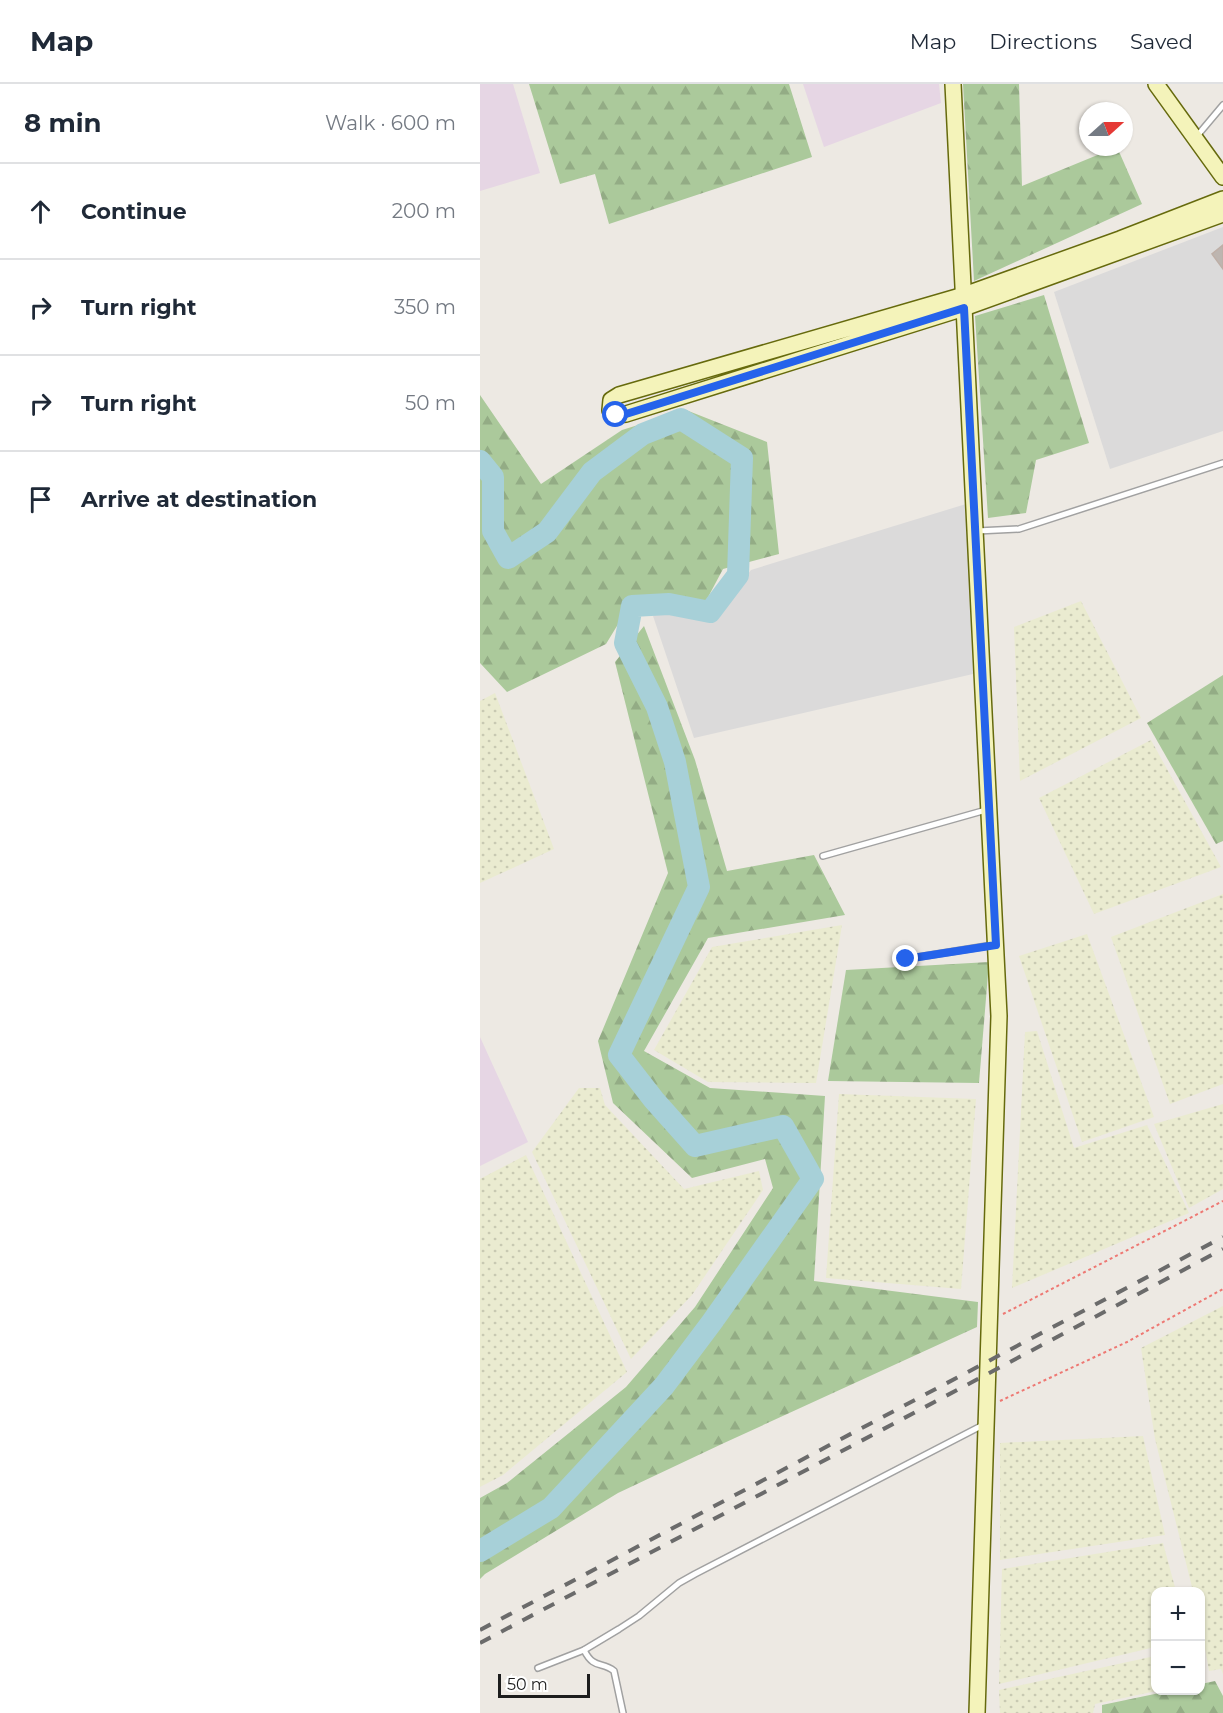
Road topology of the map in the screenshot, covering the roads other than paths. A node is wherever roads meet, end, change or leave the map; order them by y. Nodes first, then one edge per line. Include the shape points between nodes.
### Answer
1 (953, 84) edge
2 (1156, 84) edge
3 (1223, 105) edge
4 (1195, 138) junction
5 (1223, 177) edge
6 (1223, 199) edge
7 (1223, 214) edge
8 (964, 301) junction
9 (787, 346) junction
10 (792, 362) junction
11 (1223, 463) edge
12 (975, 531) junction
13 (989, 809) junction
14 (823, 856) dead end
15 (996, 945) junction
16 (906, 959) dead end
17 (986, 1416) junction
18 (584, 1650) junction
19 (538, 1668) dead end
20 (623, 1713) edge
21 (977, 1713) edge

1 - 8 street
2 - 4 street
3 - 4 lane
4 - 5 street
6 - 8 street
7 - 8 street
8 - 9 street
8 - 10 street
8 - 12 street
9 - 10 street
9 - 10 street via 619,395 611,400 610,410 616,415 626,414
11 - 12 lane via 1019,529
12 - 13 street
13 - 14 lane
13 - 15 street
15 - 16 lane
15 - 17 street via 999,1016
17 - 18 lane via 679,1583 629,1622
17 - 21 street
18 - 19 lane
18 - 20 lane via 592,1662 614,1671

